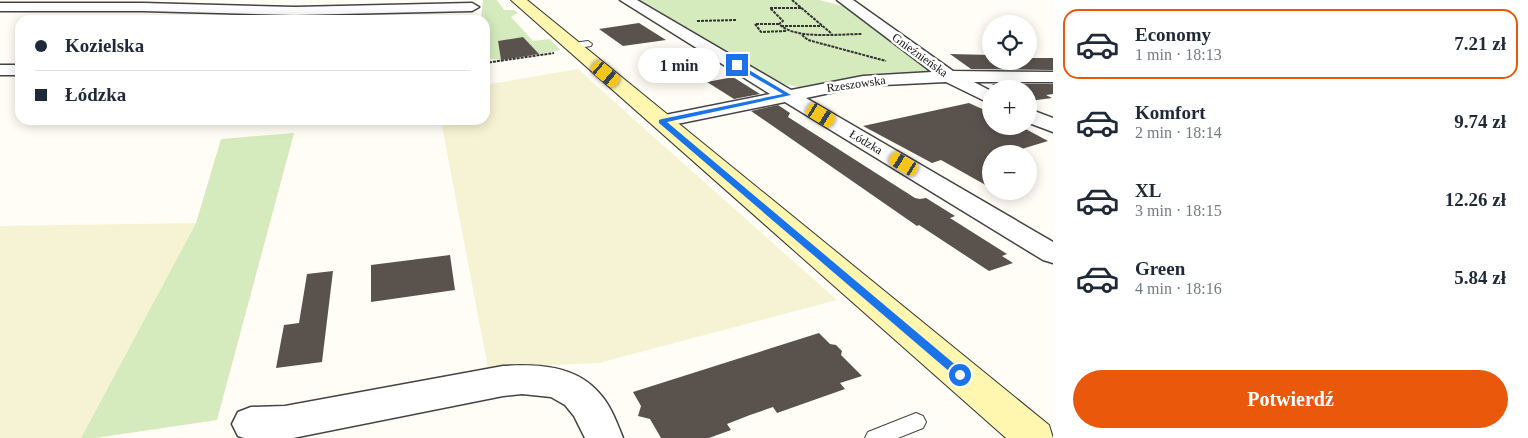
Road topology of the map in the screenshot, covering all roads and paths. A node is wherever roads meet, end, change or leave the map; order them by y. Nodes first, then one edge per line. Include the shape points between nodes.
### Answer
1 (518, 0) edge
2 (627, 0) edge
3 (792, 0) edge
4 (830, 0) edge
5 (148, 3) edge
6 (848, 3) edge
7 (0, 7) edge
8 (801, 8) junction
9 (472, 9) edge
10 (131, 15) edge
11 (702, 20) dead end
12 (736, 20) dead end
13 (780, 25) junction
14 (823, 26) junction
15 (786, 31) junction
16 (801, 34) junction
17 (833, 34) junction
18 (890, 34) junction
19 (580, 47) junction
20 (490, 62) edge
21 (931, 64) junction
22 (0, 70) edge
23 (15, 70) edge
24 (948, 76) junction
25 (1053, 77) edge
26 (982, 93) edge
27 (788, 95) junction
28 (1037, 119) edge
29 (662, 121) junction
30 (1053, 126) edge
31 (1053, 254) edge
32 (916, 422) dead end
33 (251, 424) dead end
34 (604, 438) edge
35 (875, 438) edge
36 (1035, 438) edge

1 - 19 street
2 - 27 street, Łódzka
3 - 8 path
4 - 6 street, Gnieźnieńska
5 - 7 street
5 - 9 street via 295,11
5 - 10 street
6 - 18 street, Gnieźnieńska
8 - 13 path via 770,8 783,21
8 - 14 path
11 - 12 path
13 - 14 path
13 - 15 path
13 - 15 path via 755,24 761,32
14 - 17 path
15 - 16 path
16 - 17 path
16 - 21 path via 808,40 902,65
17 - 18 path
18 - 21 street, Gnieźnieńska
19 - 20 path
19 - 29 street
21 - 24 street, Gnieźnieńska
22 - 23 street
24 - 25 street, Rzeszowska
24 - 26 street, Gnieźnieńska
24 - 27 street, Rzeszowska via 863,81
27 - 29 street, Rzeszowska
27 - 31 street, Łódzka
28 - 30 street
29 - 36 street
32 - 35 lane
33 - 34 street via 285,423 528,379 553,381 580,397 591,409

